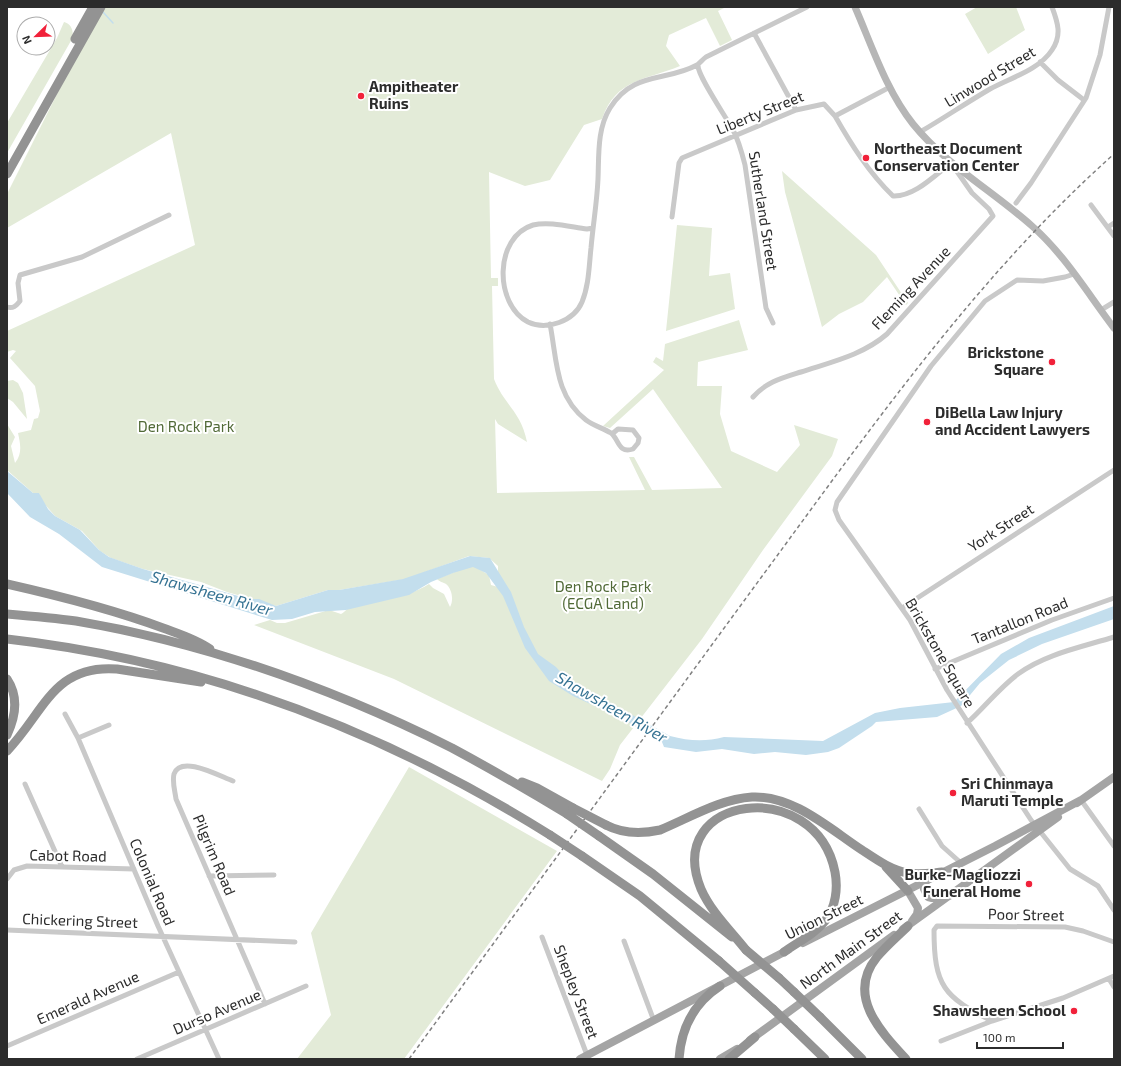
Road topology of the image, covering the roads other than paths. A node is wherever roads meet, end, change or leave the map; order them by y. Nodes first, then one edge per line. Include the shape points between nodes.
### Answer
1 (93, 7) edge
2 (101, 7) edge
3 (807, 7) edge
4 (855, 7) edge
5 (1052, 7) edge
6 (1109, 7) edge
7 (754, 33) junction
8 (1040, 62) junction
9 (698, 65) junction
10 (890, 87) junction
11 (1084, 100) junction
12 (796, 110) junction
13 (835, 116) junction
14 (920, 132) junction
15 (736, 135) junction
16 (7, 163) edge
17 (951, 163) junction
18 (7, 174) edge
19 (1016, 203) dead end
20 (1091, 206) dead end
21 (169, 215) dead end
22 (672, 217) dead end
23 (1114, 223) edge
24 (593, 228) junction
25 (1108, 228) junction
26 (1114, 236) edge
27 (1074, 274) junction
28 (1114, 302) edge
29 (7, 306) edge
30 (1100, 310) junction
31 (773, 323) dead end
32 (550, 324) junction
33 (1114, 328) edge
34 (753, 397) dead end
35 (612, 434) junction
36 (1114, 470) edge
37 (7, 584) edge
38 (1114, 598) edge
39 (902, 608) junction
40 (7, 614) edge
41 (1114, 637) edge
42 (7, 639) edge
43 (219, 655) junction
44 (935, 669) junction
45 (7, 679) edge
46 (220, 683) junction
47 (65, 714) dead end
48 (967, 724) junction
49 (109, 725) dead end
50 (7, 735) edge
51 (78, 738) junction
52 (7, 751) edge
53 (1114, 777) edge
54 (233, 782) dead end
55 (25, 784) dead end
56 (1081, 800) junction
57 (919, 809) dead end
58 (570, 811) junction
59 (1037, 828) junction
60 (1114, 846) edge
61 (960, 863) junction
62 (884, 865) junction
63 (62, 867) junction
64 (134, 869) junction
65 (942, 872) junction
66 (274, 875) dead end
67 (209, 876) junction
68 (7, 879) edge
69 (926, 881) junction
70 (908, 891) junction
71 (951, 896) junction
72 (1114, 910) edge
73 (908, 926) junction
74 (7, 930) edge
75 (162, 936) junction
76 (542, 938) dead end
77 (237, 940) junction
78 (624, 941) dead end
79 (295, 942) dead end
80 (1114, 942) edge
81 (746, 950) junction
82 (784, 952) junction
83 (179, 972) junction
84 (1112, 981) edge
85 (306, 986) dead end
86 (720, 986) junction
87 (265, 1004) junction
88 (654, 1021) junction
89 (992, 1021) junction
90 (205, 1030) junction
91 (755, 1037) junction
92 (941, 1041) dead end
93 (7, 1046) edge
94 (813, 1047) junction
95 (584, 1057) edge
96 (137, 1059) edge
97 (219, 1059) edge
98 (679, 1059) edge
99 (720, 1059) edge
100 (729, 1059) edge
101 (821, 1059) edge
102 (825, 1059) edge
103 (862, 1059) edge
104 (906, 1059) edge

1 - 16 highway
2 - 18 highway
3 - 7 street
4 - 10 main road
5 - 8 street, Linwood Street via 1059,33 1052,50
6 - 11 street via 1100,55
7 - 9 street via 706,57
7 - 12 street
8 - 11 street
8 - 14 street, Linwood Street
9 - 15 street, Sutherland Street via 699,74
9 - 24 street via 641,82 624,93 611,107 601,131
10 - 13 street
10 - 14 main road via 899,105
11 - 19 street
12 - 13 street, Liberty Street via 820,103
12 - 15 street, Liberty Street
13 - 17 street via 852,146 893,196 901,196 917,188
14 - 17 main road
15 - 22 street, Liberty Street via 682,158 679,163
15 - 31 street, Sutherland Street via 745,165 766,308
17 - 27 main road via 1029,223
17 - 34 street, Fleming Avenue via 972,193 993,216 878,342 842,359 770,383
20 - 25 street
21 - 29 street via 82,257 20,275 20,301 12,308
23 - 25 street
24 - 32 street via 587,285 582,303 566,320
24 - 32 street via 534,225 522,230 508,247 504,264 505,287 510,304 529,322
25 - 26 street
27 - 30 main road
27 - 39 street, Brickstone Square via 1043,281 1017,280 985,301 931,366 837,502 837,517
28 - 30 street
30 - 33 main road
32 - 35 street via 558,378 565,395 576,412 597,428
35 - 35 street via 618,429 634,430 639,438 638,443 633,449 625,450
36 - 39 street, York Street
37 - 43 highway via 62,596 133,617 194,640
38 - 44 street, Tantallon Road via 1052,620
39 - 44 street, Brickstone Square
40 - 43 highway via 74,621 169,641
41 - 48 street via 1029,667 1012,679
42 - 46 highway via 79,648
43 - 58 highway via 308,685 420,733 506,778 537,788
44 - 48 street, Brickstone Square
45 - 50 highway via 15,700 14,716
46 - 52 highway via 106,668 87,671 69,678 56,689
46 - 94 highway, bridge via 358,733 408,756 504,807 640,896 755,992
47 - 51 street, Colonial Road
48 - 59 street, Brickstone Square
49 - 51 street
51 - 64 street, Colonial Road
53 - 56 main road
54 - 67 street, Pilgrim Road via 190,765 180,768 174,776 176,799
55 - 63 street
56 - 59 main road, Union Street
56 - 60 street
57 - 61 street via 942,846
58 - 62 highway, bridge via 627,832 649,832 660,830 730,801 752,797 767,798 801,810
58 - 81 highway, bridge via 599,836 675,891
59 - 61 main road, Union Street
59 - 71 main road, North Main Street
59 - 72 street, Brickstone Square via 1070,869 1098,886
61 - 65 main road, Union Street
62 - 65 highway via 912,874
62 - 70 highway
63 - 64 street, Cabot Road
63 - 68 street, Cabot Road via 20,867
64 - 75 street, Colonial Road
65 - 69 main road, Union Street
66 - 67 street
67 - 77 street, Pilgrim Road
69 - 70 main road, Union Street
69 - 71 main road via 924,889 928,897
70 - 73 main road via 918,910 916,917
70 - 82 main road, Union Street
71 - 73 main road, North Main Street
73 - 91 main road, North Main Street
73 - 104 highway via 876,960 868,976 866,991 872,1018
74 - 75 street, Chickering Street
75 - 77 street, Chickering Street
75 - 83 street, Colonial Road
76 - 95 street, Shepley Street
77 - 79 street, Chickering Street
77 - 87 street, Pilgrim Road
78 - 88 street
80 - 89 street, Poor Street via 1065,927 997,928 940,924 936,927 934,948 936,967 943,987 958,1002
81 - 82 highway via 703,893 698,877 696,855 703,833 716,819 733,810 760,807 787,813 811,828 827,848 835,873 835,902 828,916 815,930
81 - 103 highway, bridge via 794,992
82 - 86 main road, Union Street
83 - 90 street, Colonial Road
83 - 93 street, Emerald Avenue
84 - 89 street
85 - 87 street, Durso Avenue
86 - 88 main road, Union Street
86 - 98 highway via 705,998 693,1013 683,1035
87 - 90 street, Durso Avenue
88 - 95 main road, Union Street
89 - 92 street
90 - 96 street, Durso Avenue
90 - 97 street, Colonial Road
91 - 99 main road, North Main Street
91 - 100 highway
94 - 101 highway
94 - 102 highway

